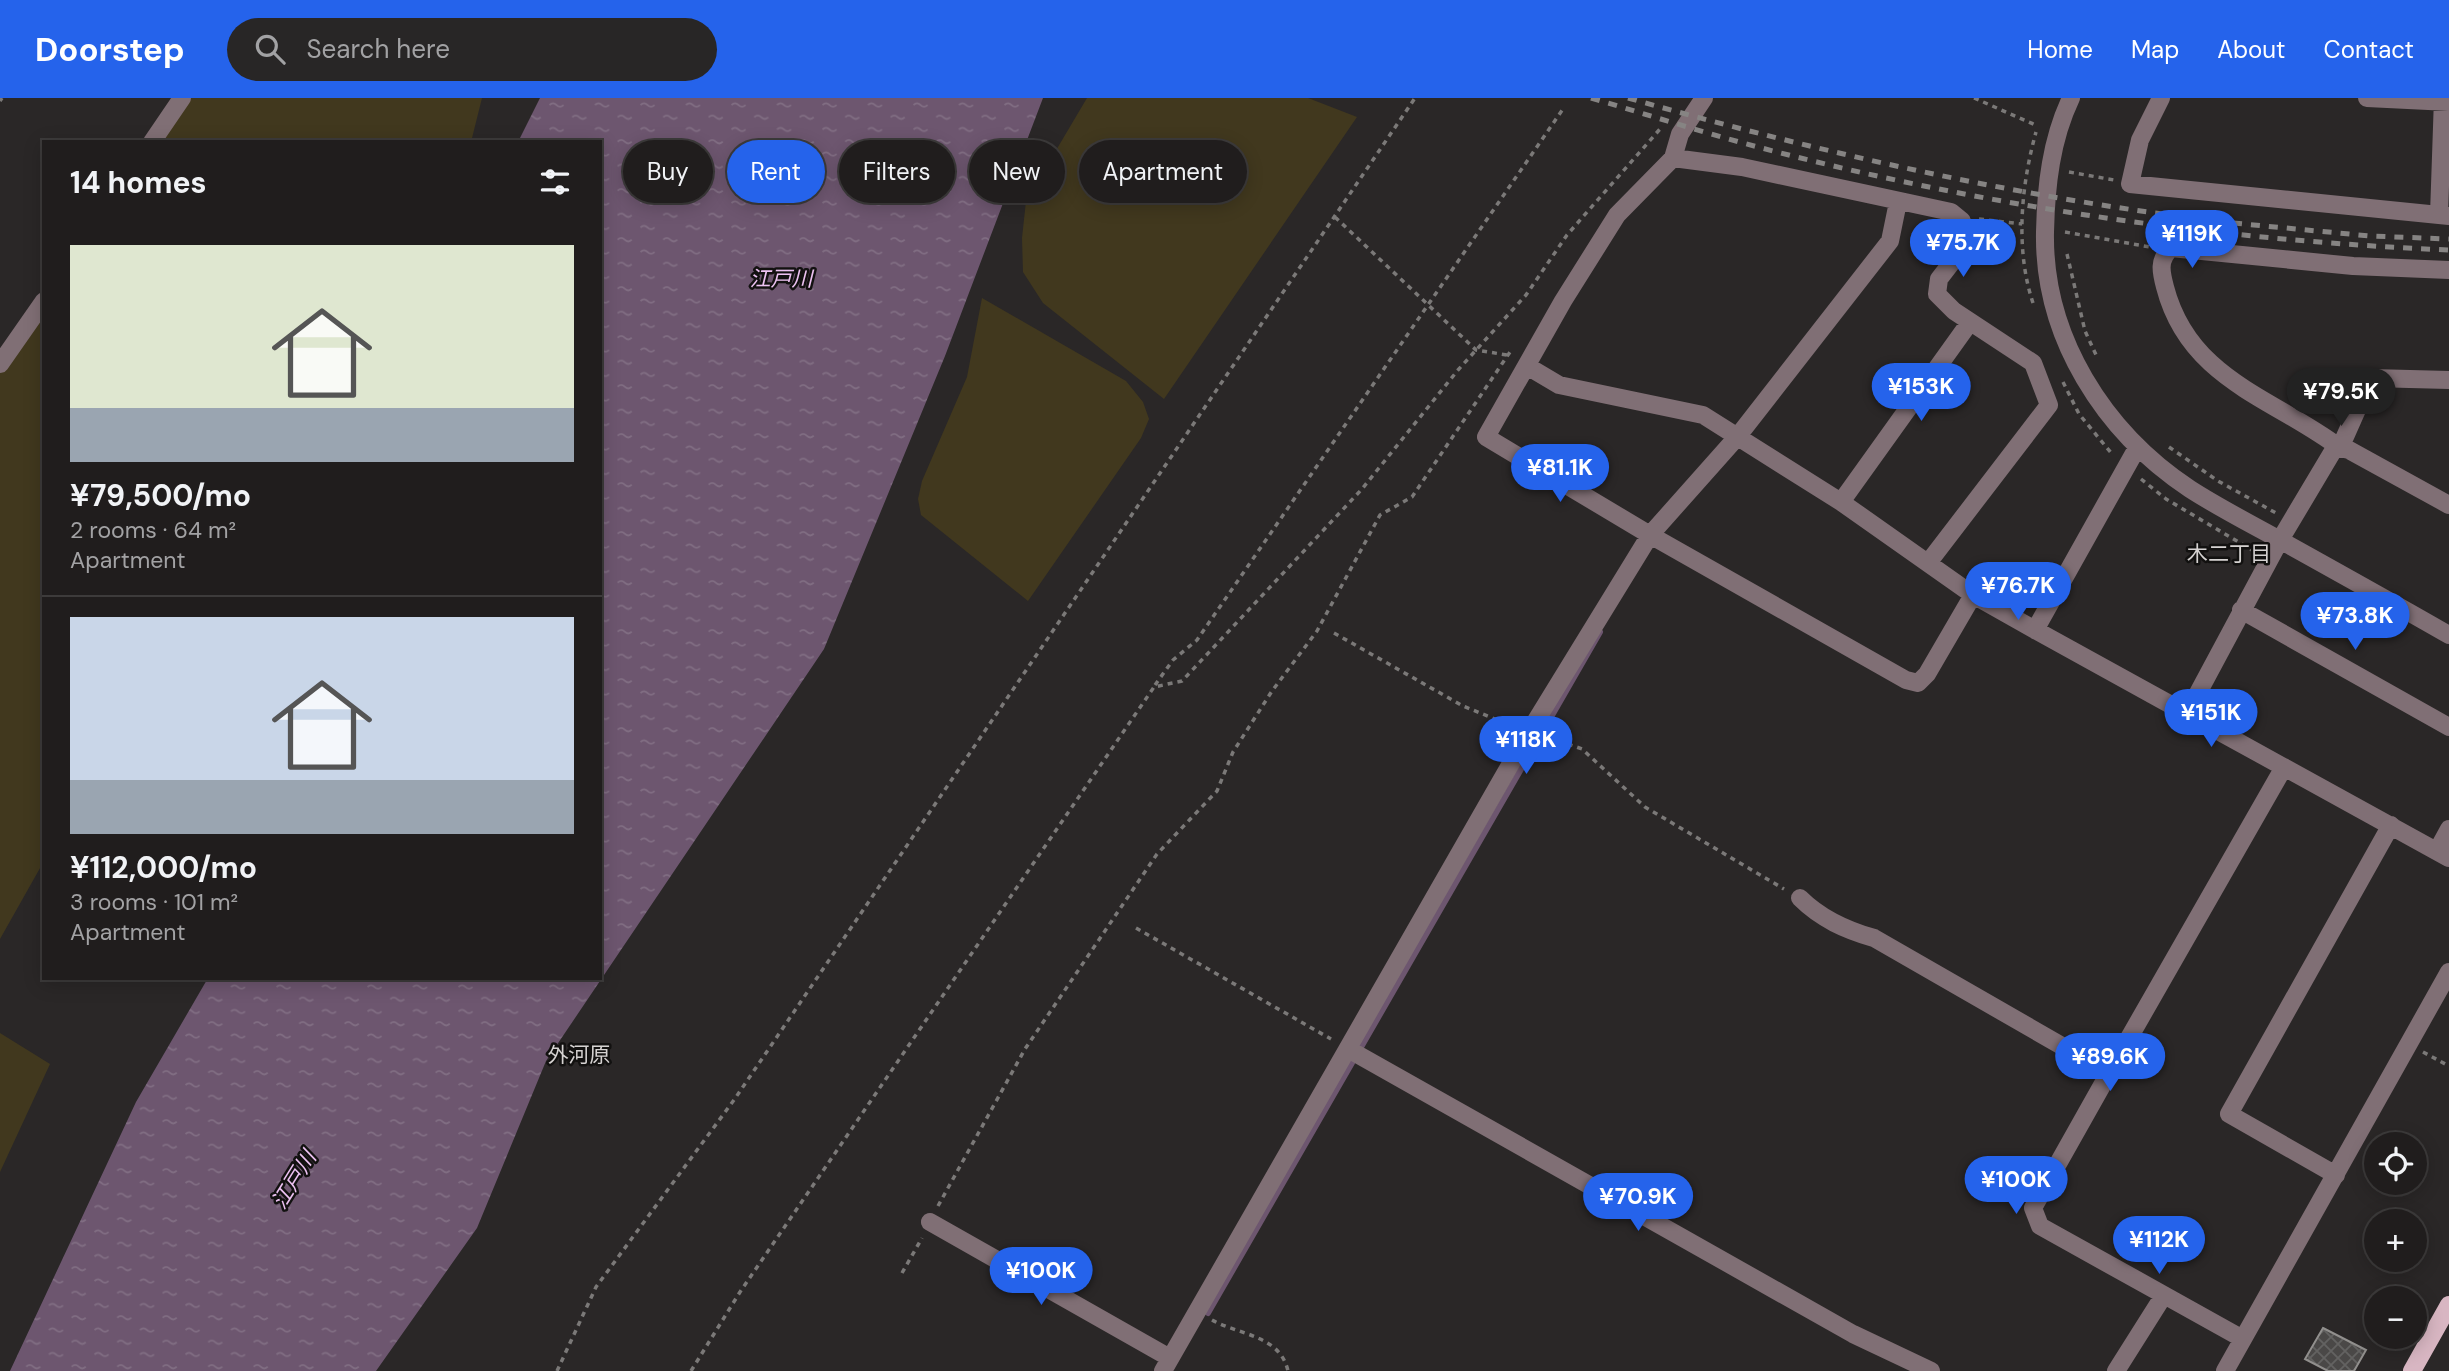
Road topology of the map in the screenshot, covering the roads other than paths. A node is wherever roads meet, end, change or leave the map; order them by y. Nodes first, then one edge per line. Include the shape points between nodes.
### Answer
1 (182, 98) edge
2 (1704, 98) edge
3 (2071, 98) edge
4 (2161, 98) edge
5 (2367, 98) edge
6 (2445, 100) edge
7 (153, 140) edge
8 (1673, 158) junction
9 (1898, 202) junction
10 (2444, 216) edge
11 (2449, 270) edge
12 (42, 304) edge
13 (1970, 322) junction
14 (0, 364) edge
15 (1527, 366) junction
16 (2449, 380) edge
17 (1738, 436) junction
18 (2340, 447) junction
19 (2137, 448) junction
20 (1841, 502) junction
21 (2449, 505) edge
22 (1650, 535) junction
23 (2280, 540) junction
24 (1928, 563) junction
25 (1973, 595) junction
26 (2241, 610) junction
27 (2035, 630) junction
28 (2449, 635) edge
29 (2190, 708) junction
30 (2449, 727) edge
31 (2284, 767) junction
32 (2390, 825) junction
33 (2449, 829) edge
34 (2443, 855) edge
35 (1800, 898) road end
36 (2449, 972) edge
37 (1348, 1049) junction
38 (2109, 1073) junction
39 (2336, 1175) junction
40 (930, 1223) road end
41 (2164, 1295) junction
42 (2449, 1305) edge
43 (2243, 1339) junction
44 (1167, 1364) edge
45 (1931, 1371) edge
46 (2116, 1371) edge
47 (2225, 1371) edge
48 (2412, 1371) edge

1 - 7 street
2 - 8 street via 1680,134
3 - 19 street via 2051,156 2046,190 2045,248 2051,294 2066,345 2082,374 2110,418
4 - 10 street via 2140,140 2130,184
5 - 6 street
6 - 10 street
8 - 9 street via 1742,167
8 - 15 street via 1617,215
9 - 13 street via 1951,212 1962,221 1966,244 1940,279 1937,294
9 - 17 street via 1890,241
11 - 18 street via 2339,265 2171,248 2164,254 2160,268 2166,292 2193,343 2212,365 2260,401
12 - 14 street
13 - 20 street
13 - 24 street via 2033,363 2049,405
15 - 17 street via 1559,385 1703,415
15 - 22 street via 1486,437
16 - 18 street via 2371,378
17 - 20 street
17 - 22 street
18 - 21 street
18 - 23 street via 2327,460
19 - 23 street via 2191,489
19 - 27 street
20 - 24 street
22 - 25 street via 1918,683
22 - 37 street via 1528,732
23 - 26 street
23 - 28 street
24 - 25 street
25 - 27 street
26 - 29 street
26 - 30 street
27 - 29 street via 2173,706
29 - 31 street via 2200,721
31 - 32 street
31 - 38 street
32 - 34 street
32 - 39 street via 2229,1114
33 - 34 street
35 - 38 street via 1812,911 1874,938
36 - 39 street
37 - 44 street
37 - 45 street via 1853,1334
38 - 41 street via 2033,1208 2040,1226
39 - 43 street
40 - 44 street
41 - 43 street
41 - 46 street
42 - 48 main road
43 - 47 street

